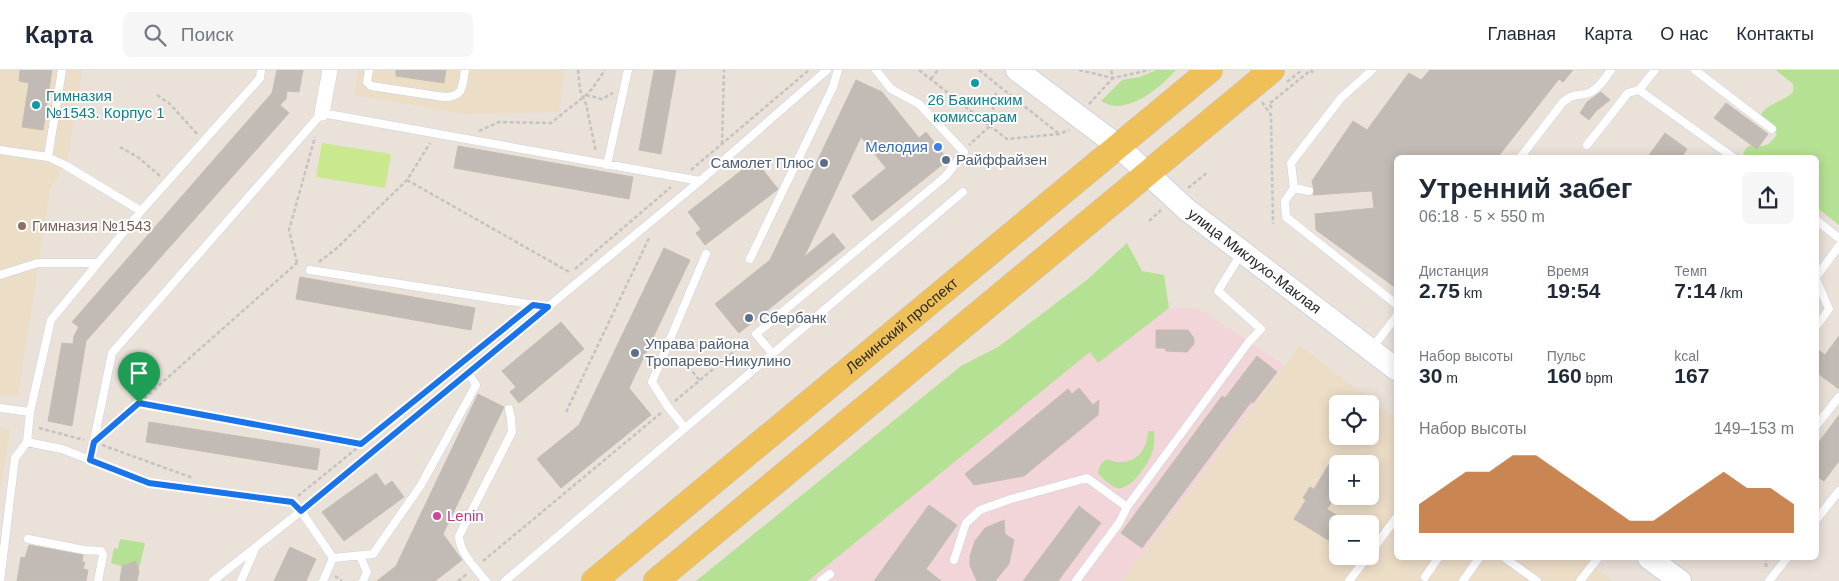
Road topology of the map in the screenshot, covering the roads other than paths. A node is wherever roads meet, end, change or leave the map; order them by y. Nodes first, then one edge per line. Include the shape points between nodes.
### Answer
1 (62, 70) edge
2 (261, 70) edge
3 (330, 70) edge
4 (369, 70) edge
5 (465, 70) edge
6 (628, 70) edge
7 (827, 70) edge
8 (838, 70) edge
9 (876, 70) edge
10 (1017, 70) edge
11 (1210, 70) edge
12 (1372, 70) edge
13 (1611, 70) edge
14 (1655, 70) edge
15 (1694, 70) edge
16 (1277, 78) edge
17 (1639, 90) junction
18 (322, 113) junction
19 (1772, 129) dead end
20 (1587, 145) dead end
21 (1118, 146) junction
22 (0, 150) edge
23 (1522, 155) edge
24 (1730, 155) edge
25 (48, 157) junction
26 (607, 165) junction
27 (1148, 174) junction
28 (700, 181) junction
29 (1294, 188) junction
30 (963, 192) dead end
31 (1309, 192) dead end
32 (141, 211) junction
33 (1819, 222) edge
34 (1839, 238) edge
35 (1839, 246) edge
36 (1242, 252) junction
37 (706, 254) dead end
38 (750, 259) dead end
39 (98, 263) junction
40 (312, 268) road end
41 (1819, 274) edge
42 (0, 275) edge
43 (1819, 285) edge
44 (1394, 302) edge
45 (548, 307) junction
46 (1394, 320) edge
47 (1819, 323) edge
48 (1371, 350) junction
49 (772, 353) junction
50 (1394, 367) edge
51 (468, 373) junction
52 (1839, 397) edge
53 (0, 408) edge
54 (509, 409) dead end
55 (30, 412) junction
56 (1819, 422) edge
57 (685, 428) junction
58 (27, 442) junction
59 (90, 460) junction
60 (1839, 491) edge
61 (1127, 506) junction
62 (1820, 509) edge
63 (301, 511) junction
64 (1394, 521) edge
65 (28, 539) dead end
66 (1379, 541) edge
67 (256, 547) junction
68 (360, 556) junction
69 (334, 558) junction
70 (954, 560) dead end
71 (1437, 560) edge
72 (1478, 560) edge
73 (1508, 560) edge
74 (1596, 560) edge
75 (1652, 560) edge
76 (1785, 560) edge
77 (1361, 565) edge
78 (830, 574) dead end
79 (1425, 577) dead end
80 (0, 581) edge
81 (98, 581) edge
82 (213, 581) edge
83 (241, 581) edge
84 (324, 581) edge
85 (363, 581) edge
86 (486, 581) edge
87 (505, 581) edge
88 (594, 581) edge
89 (656, 581) edge
90 (821, 581) edge
91 (1076, 581) edge
92 (1349, 581) edge
93 (1463, 581) edge
94 (1537, 581) edge
95 (1580, 581) edge
96 (1680, 581) edge
97 (1769, 581) edge

1 - 25 lane
2 - 32 lane via 260,78
3 - 18 street
4 - 5 lane via 367,82 372,86 455,97 460,93
6 - 26 lane
7 - 28 lane
8 - 38 lane via 833,87
9 - 49 lane via 891,89 919,104 964,152 946,176 756,334
10 - 21 main road, улица Миклухо-Маклая
11 - 21 main road, Ленинский проспект
12 - 29 lane via 1341,98 1291,163
13 - 23 lane via 1597,88 1572,95 1563,102
14 - 17 lane
15 - 19 lane
16 - 27 main road
17 - 20 lane via 1628,93
17 - 24 lane
18 - 26 lane
18 - 59 lane via 112,353
21 - 27 main road, улица Миклухо-Маклая
21 - 88 main road, Ленинский проспект
22 - 25 lane
25 - 32 lane
26 - 28 lane
27 - 36 main road, улица Миклухо-Маклая via 1186,209
27 - 89 main road
28 - 45 lane
29 - 31 lane
29 - 44 lane via 1285,201 1286,217
30 - 49 lane
32 - 39 lane
33 - 34 lane
35 - 41 lane
36 - 48 main road, улица Миклухо-Маклая
36 - 61 lane via 1218,291 1260,329
37 - 57 lane via 652,382
39 - 42 lane via 38,264
39 - 55 lane via 51,320
40 - 45 lane
43 - 47 lane via 1829,309
45 - 51 lane
46 - 48 lane
48 - 50 main road, улица Миклухо-Маклая
49 - 57 lane
51 - 63 lane
51 - 68 lane via 476,385 421,485 373,554
52 - 56 lane
53 - 55 lane
54 - 86 lane via 512,432 459,536 459,542
55 - 58 lane
57 - 87 lane
58 - 59 lane via 62,449
58 - 80 lane via 15,458
59 - 63 lane via 149,483 291,498
60 - 62 lane
61 - 70 lane via 1087,478 1011,499 980,510 966,523
61 - 91 lane via 1119,523
63 - 67 lane
63 - 69 lane
64 - 66 lane
65 - 81 lane via 101,551
67 - 82 lane
67 - 83 lane
68 - 69 lane
68 - 85 lane via 367,572
69 - 84 lane
71 - 79 lane
72 - 93 lane
73 - 94 lane
74 - 95 lane
75 - 96 main road
76 - 97 lane
77 - 92 lane
78 - 90 lane

